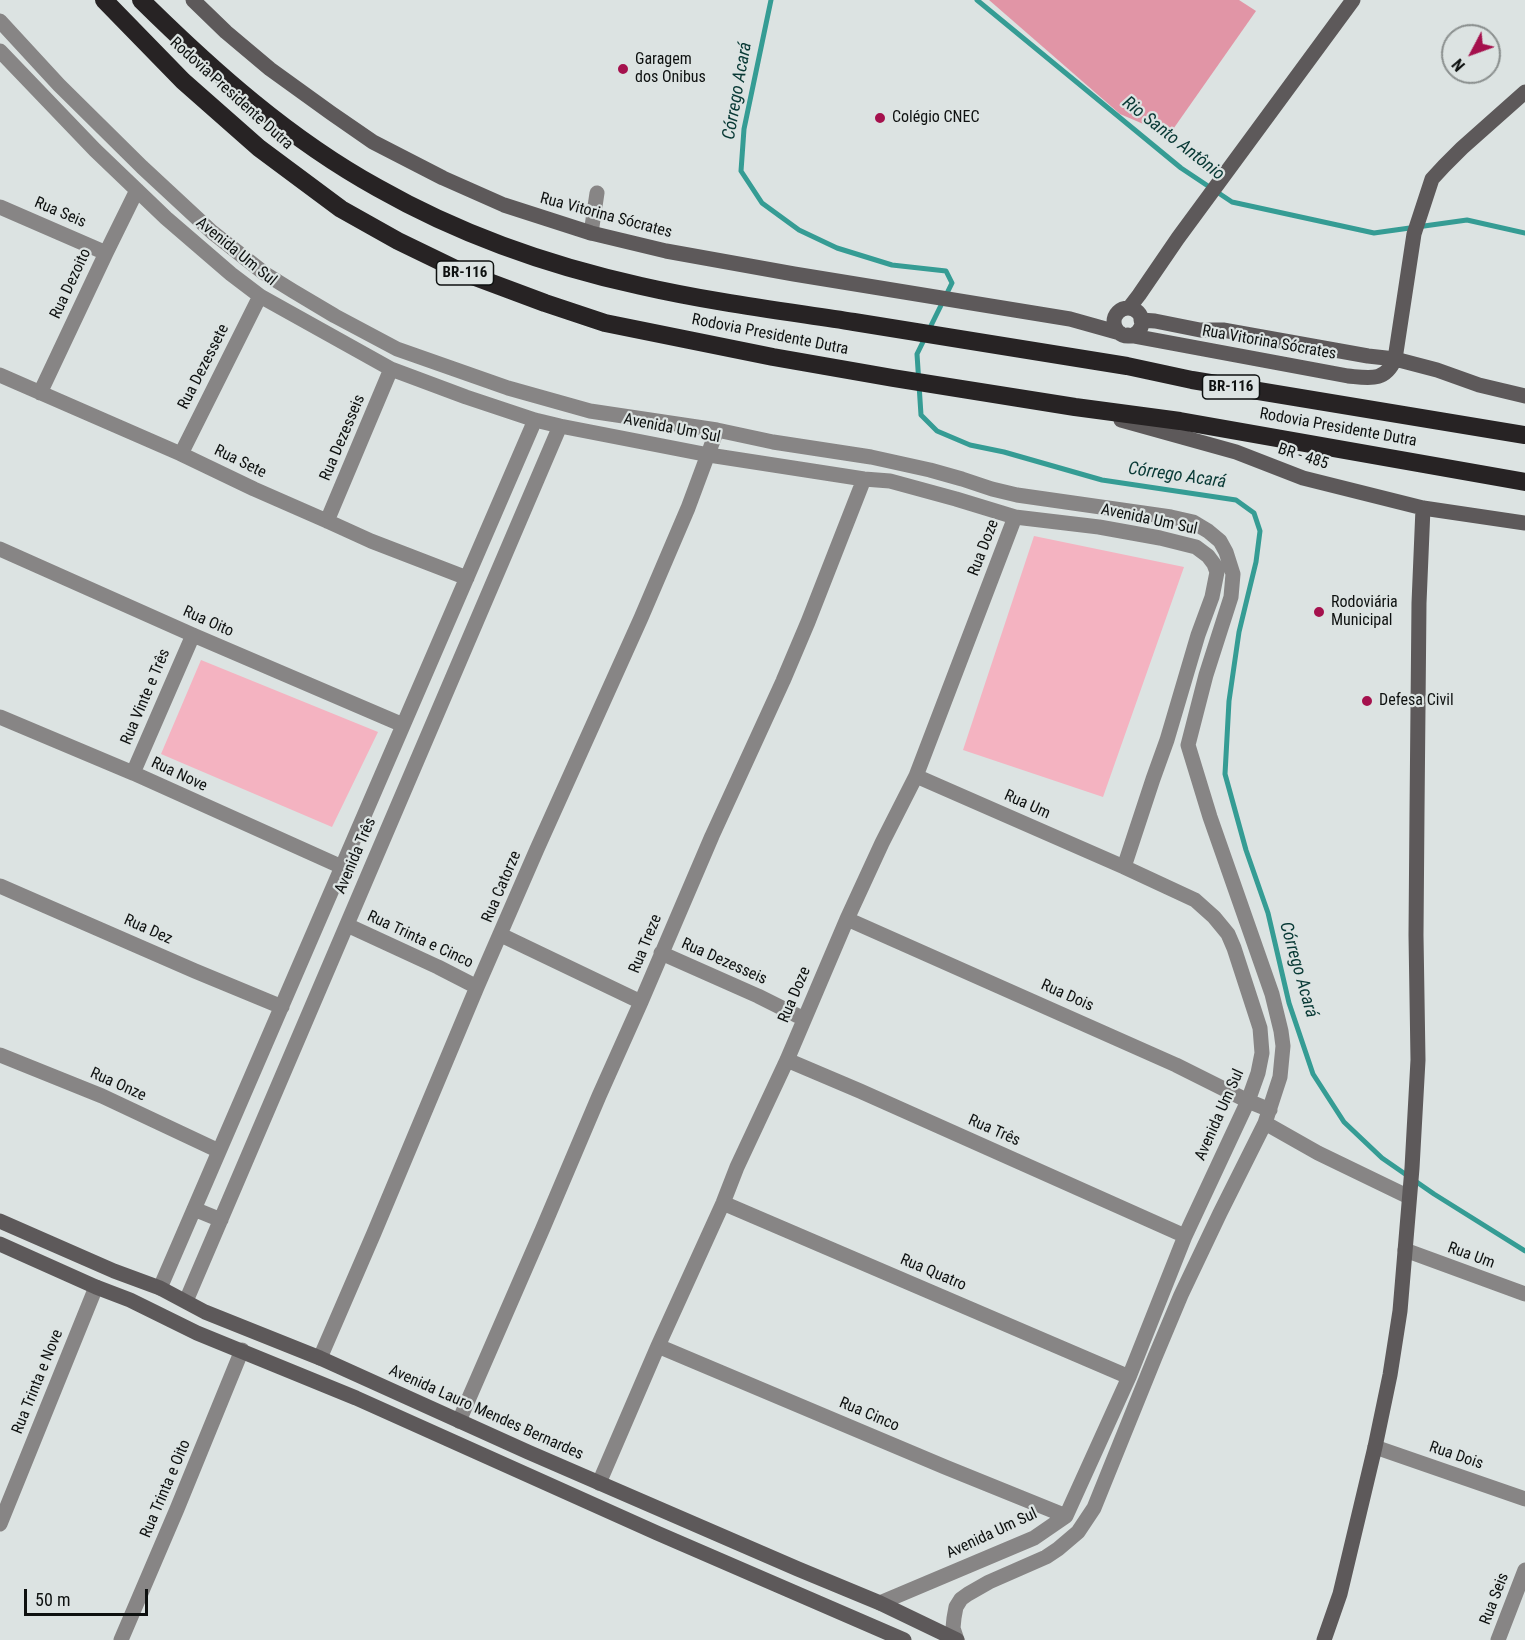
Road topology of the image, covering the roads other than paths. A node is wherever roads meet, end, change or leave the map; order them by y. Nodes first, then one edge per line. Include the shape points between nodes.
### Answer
1 (104, 0) edge
2 (141, 0) edge
3 (193, 0) edge
4 (1353, 0) edge
5 (0, 21) edge
6 (0, 51) edge
7 (59, 85) junction
8 (1525, 92) edge
9 (44, 98) junction
10 (137, 190) junction
11 (597, 192) dead end
12 (0, 207) edge
13 (212, 232) junction
14 (591, 233) junction
15 (197, 244) junction
16 (106, 253) junction
17 (260, 296) junction
18 (1131, 313) junction
19 (335, 316) junction
20 (1070, 319) junction
21 (325, 332) junction
22 (1124, 334) junction
23 (1395, 359) junction
24 (392, 369) junction
25 (0, 375) edge
26 (478, 377) junction
27 (40, 393) junction
28 (1525, 396) edge
29 (466, 397) junction
30 (1075, 407) junction
31 (535, 420) junction
32 (644, 420) junction
33 (560, 426) junction
34 (717, 430) junction
35 (1525, 435) edge
36 (637, 440) junction
37 (772, 442) junction
38 (181, 454) junction
39 (709, 455) junction
40 (769, 464) junction
41 (864, 479) junction
42 (1525, 482) edge
43 (1423, 508) junction
44 (1015, 517) junction
45 (327, 520) junction
46 (491, 521) junction
47 (1525, 523) edge
48 (516, 528) junction
49 (0, 549) edge
50 (467, 578) junction
51 (193, 635) junction
52 (430, 662) junction
53 (454, 673) junction
54 (0, 717) edge
55 (403, 725) junction
56 (1167, 740) junction
57 (1188, 744) junction
58 (133, 773) junction
59 (916, 776) junction
60 (380, 779) junction
61 (406, 786) junction
62 (342, 867) junction
63 (1124, 867) junction
64 (0, 886) edge
65 (847, 919) junction
66 (347, 926) junction
67 (501, 935) junction
68 (662, 953) junction
69 (303, 958) junction
70 (328, 969) junction
71 (477, 987) junction
72 (1272, 994) junction
73 (1251, 1000) junction
74 (641, 1002) junction
75 (282, 1007) junction
76 (804, 1019) junction
77 (0, 1054) edge
78 (787, 1060) junction
79 (246, 1090) junction
80 (272, 1100) junction
81 (1248, 1101) junction
82 (1268, 1116) junction
83 (219, 1151) junction
84 (1223, 1153) junction
85 (1246, 1163) junction
86 (1409, 1197) junction
87 (723, 1203) junction
88 (194, 1209) junction
89 (0, 1221) edge
90 (221, 1221) junction
91 (36, 1236) junction
92 (1185, 1236) junction
93 (0, 1244) edge
94 (1405, 1250) junction
95 (29, 1256) junction
96 (96, 1287) junction
97 (160, 1288) junction
98 (1525, 1294) edge
99 (186, 1301) junction
100 (151, 1310) junction
101 (205, 1312) junction
102 (197, 1332) junction
103 (658, 1347) junction
104 (242, 1350) junction
105 (1140, 1350) junction
106 (1155, 1357) junction
107 (320, 1358) junction
108 (1128, 1377) junction
109 (399, 1394) junction
110 (391, 1414) junction
111 (459, 1421) junction
112 (1100, 1440) junction
113 (1119, 1447) junction
114 (1375, 1447) junction
115 (528, 1452) junction
116 (519, 1472) junction
117 (599, 1483) junction
118 (1525, 1500) edge
119 (1066, 1516) junction
120 (0, 1524) edge
121 (1034, 1538) junction
122 (1046, 1557) junction
123 (798, 1569) junction
124 (1525, 1570) edge
125 (789, 1590) junction
126 (880, 1603) junction
127 (872, 1626) junction
128 (121, 1640) edge
129 (904, 1640) edge
130 (957, 1640) edge
131 (1324, 1640) edge
132 (1498, 1640) edge

1 - 30 highway, Rodovia Presidente Dutra / BR-116 via 183,81 259,148 341,208 462,272 605,323 773,357
2 - 35 highway, Rodovia Presidente Dutra / BR-116 via 235,88 331,160 425,213 532,255 641,286 725,302
3 - 14 street, Rua Vitorina Sócrates via 270,69 374,142 504,205
4 - 18 street via 1178,238
5 - 7 street, Avenida Um Sul
6 - 9 street, Avenida Um Sul
7 - 9 street
7 - 13 street, Avenida Um Sul
8 - 23 street via 1432,179 1414,234
9 - 10 street, Avenida Um Sul
10 - 15 street, Avenida Um Sul
10 - 16 street, Rua Dezoito
11 - 14 street
12 - 16 street, Rua Seis
13 - 15 street
13 - 19 street, Avenida Um Sul via 264,273
14 - 20 street, Rua Vitorina Sócrates via 666,251
15 - 17 street, Avenida Um Sul
16 - 27 street, Rua Dezoito
17 - 21 street, Avenida Um Sul
17 - 38 street, Rua Dezessete
18 - 20 street, Rua Vitorina Sócrates
18 - 22 street via 1139,330
18 - 22 street via 1114,321
18 - 23 street, Rua Vitorina Sócrates via 1200,330 1223,330
19 - 21 street
19 - 26 street, Avenida Um Sul via 397,349
20 - 22 street, Rua Vitorina Sócrates
21 - 24 street, Avenida Um Sul
22 - 23 street, Rua Vitorina Sócrates via 1369,378 1387,373
23 - 28 street, Rua Vitorina Sócrates
24 - 29 street, Avenida Um Sul
24 - 45 street, Rua Dezesseis
25 - 27 street, Rua Sete
26 - 29 street
26 - 32 street, Avenida Um Sul via 590,411
27 - 38 street, Rua Sete
29 - 31 street, Avenida Um Sul
30 - 42 highway, Rodovia Presidente Dutra / BR-116 via 1180,421
30 - 43 street, BR - 485 via 1236,452 1303,478
31 - 33 street, Avenida Um Sul
31 - 46 street, Avenida Três
32 - 34 street, Avenida Um Sul
32 - 36 street
33 - 36 street, Avenida Um Sul
33 - 48 street, Avenida Três
34 - 37 street, Avenida Um Sul
34 - 39 street, Rua Catorze
36 - 39 street, Avenida Um Sul
37 - 40 street
37 - 57 street, Avenida Um Sul via 872,457 1017,495 1171,517 1208,531 1226,552 1233,586
38 - 45 street, Rua Sete
39 - 40 street, Avenida Um Sul
39 - 67 street, Rua Catorze
40 - 41 street, Avenida Um Sul
41 - 44 street, Avenida Um Sul via 890,482
41 - 68 street, Rua Treze via 783,681
43 - 47 street, BR - 485
43 - 86 street via 1417,823 1418,1060
44 - 56 street, Avenida Um Sul via 1099,527 1196,546 1215,564 1212,597
44 - 59 street, Rua Doze
45 - 50 street, Rua Sete
46 - 48 street
46 - 50 street, Avenida Três
48 - 53 street, Avenida Três
49 - 51 street, Rua Oito
50 - 52 street, Avenida Três
51 - 55 street, Rua Oito
51 - 58 street, Rua Vinte e Três
52 - 53 street
52 - 55 street, Avenida Três
53 - 61 street, Avenida Três
54 - 58 street, Rua Nove
55 - 60 street, Avenida Três
56 - 57 street
56 - 63 street, Avenida Um Sul
57 - 72 street
58 - 62 street, Rua Nove
59 - 63 street, Rua Um
59 - 65 street, Rua Doze
60 - 61 street
60 - 62 street, Avenida Três
61 - 66 street, Avenida Três
62 - 69 street, Avenida Três
63 - 73 street, Avenida Um Sul via 1195,900 1214,917 1228,934
64 - 75 street, Rua Dez
65 - 76 street, Rua Doze
65 - 81 street, Rua Dois via 1154,1055
66 - 70 street, Avenida Três
66 - 71 street, Rua Trinta e Cinco
67 - 71 street, Rua Catorze
67 - 74 street
68 - 74 street, Rua Treze
68 - 76 street, Rua Dezesseis
69 - 70 street
69 - 75 street, Avenida Três
70 - 80 street, Avenida Três
71 - 107 street, Rua Catorze
72 - 73 street
72 - 82 street via 1283,1046 1280,1077
73 - 81 street, Avenida Um Sul via 1260,1028 1262,1053
74 - 111 street, Rua Treze
75 - 79 street, Avenida Três
76 - 78 street, Rua Doze
77 - 83 street, Rua Onze
78 - 87 street, Rua Doze
78 - 92 street, Rua Três
79 - 80 street
79 - 83 street, Avenida Três
80 - 90 street, Avenida Três
81 - 82 street, Rua Dois
81 - 84 street, Avenida Um Sul
82 - 85 street
82 - 86 street, Rua Dois via 1318,1153
83 - 88 street, Avenida Três
84 - 85 street
84 - 92 street, Avenida Um Sul
85 - 106 street
86 - 94 street
87 - 103 street, Rua Doze
87 - 108 street, Rua Quatro
88 - 90 street
88 - 97 street, Avenida Três
89 - 91 street, Avenida Lauro Mendes Bernardes
90 - 99 street, Avenida Três
91 - 95 street
91 - 97 street, Avenida Lauro Mendes Bernardes
92 - 105 street, Avenida Um Sul
93 - 95 street
94 - 98 street, Rua Um
94 - 114 street via 1400,1311
95 - 96 street
96 - 100 street
96 - 120 street, Rua Trinta e Nove
97 - 99 street, Avenida Lauro Mendes Bernardes
97 - 100 street
99 - 101 street, Avenida Lauro Mendes Bernardes
100 - 102 street
101 - 102 street
101 - 107 street, Avenida Lauro Mendes Bernardes
102 - 104 street
103 - 117 street, Rua Doze
103 - 119 street, Rua Cinco
104 - 110 street
104 - 128 street, Rua Trinta e Oito
105 - 106 street
105 - 108 street, Avenida Um Sul
106 - 113 street
107 - 109 street, Avenida Lauro Mendes Bernardes
108 - 112 street, Avenida Um Sul
109 - 110 street
109 - 111 street, Avenida Lauro Mendes Bernardes
110 - 116 street
111 - 115 street, Avenida Lauro Mendes Bernardes
112 - 113 street
112 - 119 street, Avenida Um Sul
113 - 122 street via 1086,1521
114 - 118 street, Rua Dois
114 - 131 street via 1340,1594
115 - 116 street
115 - 117 street, Avenida Lauro Mendes Bernardes
116 - 125 street
117 - 123 street, Avenida Lauro Mendes Bernardes
119 - 121 street, Avenida Um Sul
121 - 122 street
121 - 126 street, Avenida Um Sul
122 - 130 street via 961,1599 954,1614
123 - 125 street
123 - 126 street, Avenida Lauro Mendes Bernardes
124 - 132 street, Rua Seis
125 - 127 street
126 - 127 street
126 - 130 street, Avenida Lauro Mendes Bernardes
127 - 129 street

